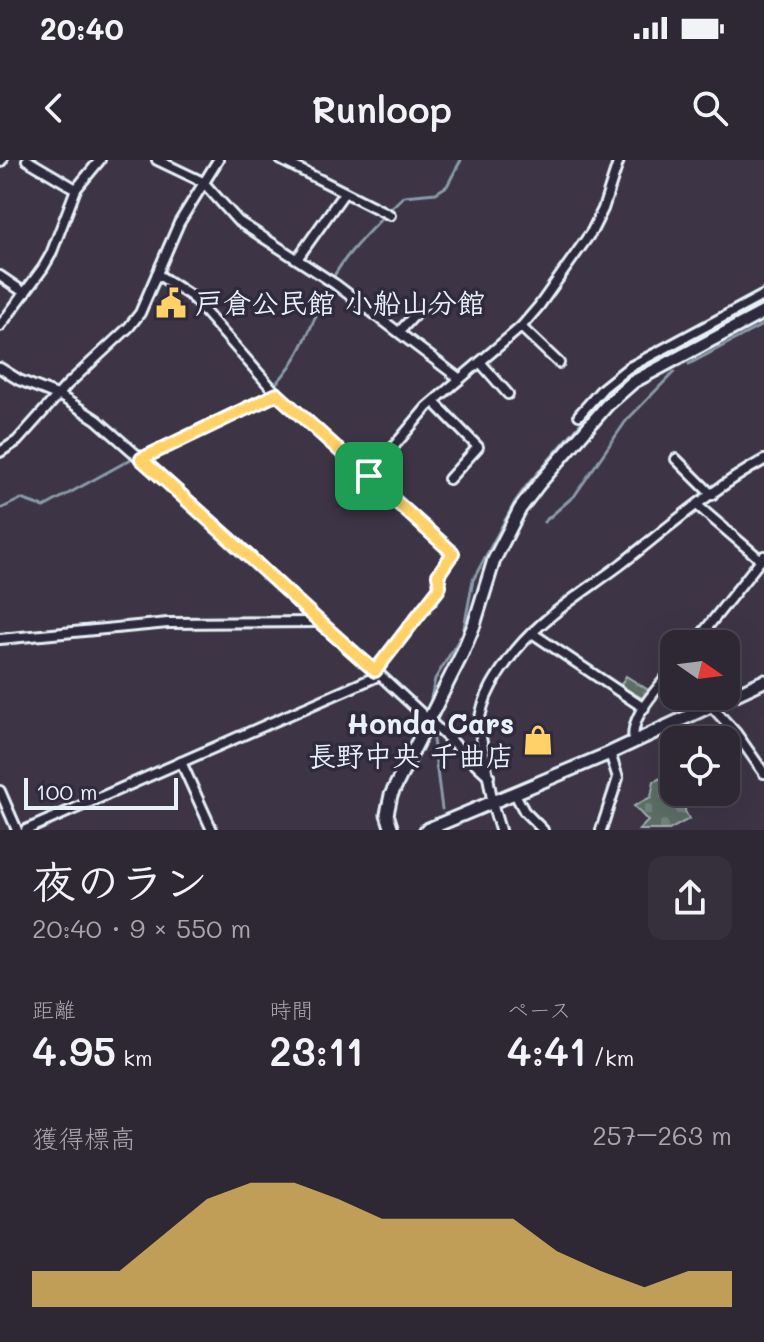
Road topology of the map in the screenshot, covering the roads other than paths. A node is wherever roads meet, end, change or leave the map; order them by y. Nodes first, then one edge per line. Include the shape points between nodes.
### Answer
1 (27, 160) edge
2 (100, 160) edge
3 (157, 160) edge
4 (218, 160) edge
5 (281, 160) edge
6 (619, 160) edge
7 (203, 182) junction
8 (76, 189) junction
9 (344, 193) junction
10 (390, 215) dead end
11 (297, 259) junction
12 (157, 274) junction
13 (0, 276) edge
14 (25, 293) junction
15 (764, 295) edge
16 (423, 306) dead end
17 (764, 312) edge
18 (0, 326) edge
19 (521, 327) junction
20 (399, 332) junction
21 (480, 362) junction
22 (559, 363) dead end
23 (0, 368) edge
24 (460, 379) junction
25 (276, 393) junction
26 (508, 394) dead end
27 (57, 395) junction
28 (434, 402) junction
29 (579, 415) dead end
30 (0, 452) edge
31 (141, 459) junction
32 (676, 459) dead end
33 (764, 460) edge
34 (369, 476) junction
35 (449, 479) dead end
36 (712, 495) junction
37 (698, 506) junction
38 (763, 558) edge
39 (318, 622) junction
40 (705, 630) edge
41 (532, 633) junction
42 (0, 639) edge
43 (377, 673) junction
44 (764, 681) edge
45 (660, 687) edge
46 (740, 692) edge
47 (644, 708) junction
48 (701, 710) edge
49 (715, 710) edge
50 (429, 720) junction
51 (634, 742) junction
52 (610, 753) junction
53 (181, 762) junction
54 (764, 773) edge
55 (489, 776) junction
56 (0, 791) edge
57 (514, 792) junction
58 (494, 801) junction
59 (17, 830) edge
60 (26, 830) edge
61 (212, 830) edge
62 (392, 830) edge
63 (426, 830) edge
64 (500, 830) edge
65 (543, 830) edge
66 (601, 830) edge

1 - 8 street
2 - 8 street
3 - 7 street
4 - 7 street
5 - 9 street
6 - 19 street via 592,231
7 - 11 street via 238,221
7 - 12 street
8 - 14 street via 51,254
9 - 10 street
9 - 11 street
11 - 20 street
12 - 25 street via 191,296
12 - 27 street via 129,327
13 - 14 street
14 - 18 street
15 - 29 street via 628,368
16 - 20 street
17 - 50 street via 633,382 538,485 494,560 470,635
19 - 21 street
19 - 22 street
20 - 24 street
21 - 24 street
21 - 26 street
23 - 27 street
24 - 28 street
25 - 31 street
25 - 34 street
27 - 30 street via 17,441
27 - 31 street via 97,420
28 - 34 street
28 - 35 street via 478,447
31 - 39 street
32 - 36 street
33 - 36 street
34 - 43 street via 453,553 438,575 438,590
36 - 37 street
37 - 38 street
37 - 41 street
38 - 40 street
39 - 42 street via 168,623
39 - 43 street
41 - 47 street
41 - 55 street via 499,674 480,713
43 - 50 street
43 - 53 street
44 - 46 street
45 - 47 street
47 - 51 street via 632,733
48 - 51 street
49 - 54 street
50 - 55 street
50 - 62 street via 391,795 387,814
51 - 52 street
52 - 57 street
52 - 66 street via 618,778
53 - 60 street
53 - 61 street
55 - 58 street
56 - 59 street
57 - 58 street
57 - 65 street
58 - 63 street
58 - 64 street

